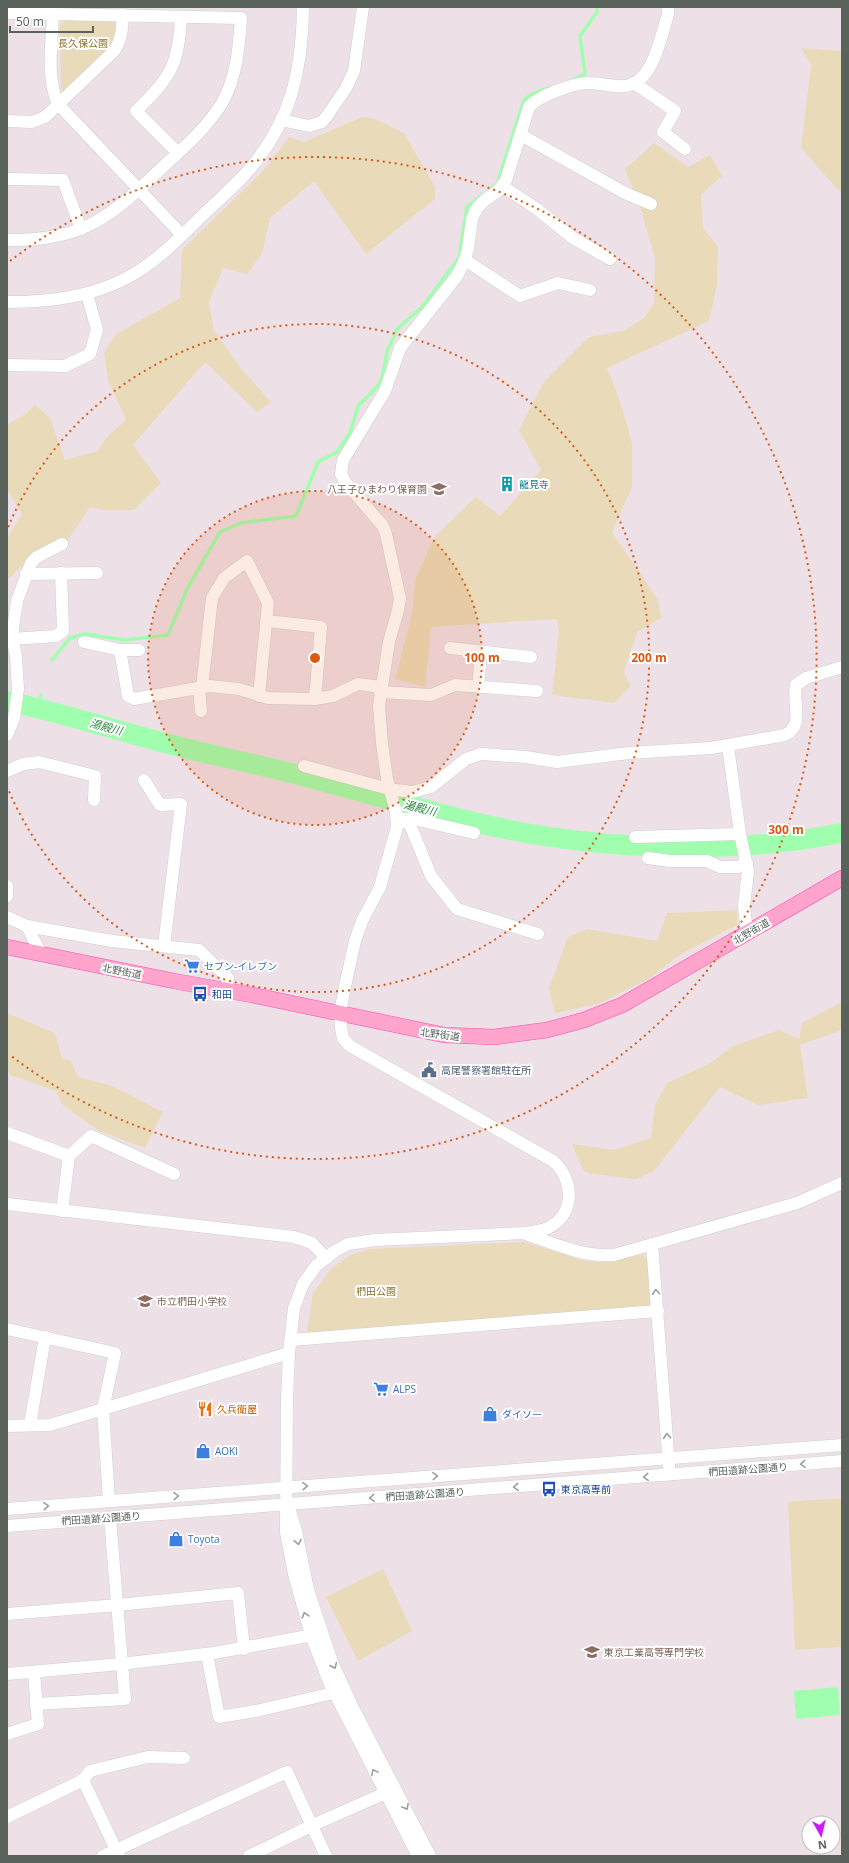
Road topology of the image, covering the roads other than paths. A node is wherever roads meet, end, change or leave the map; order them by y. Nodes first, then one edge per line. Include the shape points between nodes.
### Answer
1 (303, 7) edge
2 (363, 7) edge
3 (668, 7) edge
4 (7, 13) edge
5 (52, 14) junction
6 (123, 16) junction
7 (181, 17) junction
8 (634, 83) junction
9 (58, 104) junction
10 (281, 120) junction
11 (7, 121) edge
12 (521, 135) junction
13 (685, 150) dead end
14 (178, 153) junction
15 (7, 179) edge
16 (502, 186) junction
17 (139, 190) junction
18 (651, 204) dead end
19 (81, 229) junction
20 (182, 235) junction
21 (7, 240) edge
22 (610, 259) dead end
23 (465, 260) junction
24 (590, 290) dead end
25 (87, 294) junction
26 (7, 302) edge
27 (7, 365) edge
28 (62, 544) dead end
29 (97, 572) dead end
30 (61, 573) junction
31 (26, 574) junction
32 (268, 621) junction
33 (10, 637) edge
34 (84, 642) dead end
35 (450, 648) dead end
36 (120, 650) junction
37 (139, 650) dead end
38 (481, 653) junction
39 (531, 657) dead end
40 (842, 667) edge
41 (200, 687) junction
42 (478, 687) junction
43 (381, 689) junction
44 (537, 691) dead end
45 (259, 696) junction
46 (315, 699) junction
47 (201, 711) dead end
48 (12, 719) edge
49 (7, 735) edge
50 (728, 746) junction
51 (304, 766) dead end
52 (7, 771) edge
53 (144, 780) dead end
54 (390, 790) junction
55 (94, 800) dead end
56 (399, 816) junction
57 (474, 833) dead end
58 (741, 836) junction
59 (635, 837) dead end
60 (648, 858) dead end
61 (747, 860) junction
62 (842, 878) edge
63 (7, 886) edge
64 (7, 896) edge
65 (7, 917) edge
66 (27, 926) junction
67 (747, 932) junction
68 (538, 934) dead end
69 (164, 946) junction
70 (7, 947) edge
71 (41, 954) junction
72 (226, 990) junction
73 (340, 1013) junction
74 (7, 1133) edge
75 (69, 1156) junction
76 (174, 1174) dead end
77 (842, 1183) edge
78 (7, 1204) edge
79 (62, 1211) junction
80 (524, 1233) junction
81 (652, 1244) junction
82 (325, 1257) junction
83 (658, 1311) junction
84 (7, 1329) edge
85 (45, 1337) junction
86 (290, 1340) junction
87 (290, 1354) junction
88 (102, 1410) junction
89 (30, 1425) junction
90 (7, 1426) edge
91 (842, 1445) edge
92 (669, 1458) junction
93 (842, 1462) edge
94 (670, 1475) junction
95 (287, 1488) junction
96 (109, 1501) junction
97 (287, 1504) junction
98 (7, 1509) edge
99 (110, 1518) junction
100 (7, 1526) edge
101 (118, 1606) junction
102 (7, 1614) edge
103 (316, 1634) junction
104 (244, 1649) junction
105 (207, 1654) junction
106 (122, 1664) junction
107 (34, 1672) junction
108 (7, 1674) edge
109 (339, 1691) junction
110 (36, 1704) junction
111 (7, 1734) edge
112 (184, 1758) dead end
113 (83, 1780) junction
114 (391, 1791) junction
115 (7, 1816) edge
116 (313, 1825) junction
117 (117, 1853) edge
118 (103, 1856) edge
119 (249, 1856) edge
120 (326, 1856) edge
121 (418, 1856) edge
122 (430, 1856) edge

1 - 10 street via 303,41 298,73
2 - 10 street via 354,71 327,116 322,122 309,126
3 - 8 street via 668,14 650,66 643,77
4 - 5 street
5 - 6 street
5 - 9 street via 51,78
6 - 7 street
6 - 9 street via 122,34 114,51
7 - 14 street via 180,40 174,65 159,89 136,111
7 - 14 street via 241,18 237,61 222,102 202,129
8 - 12 street via 615,88 582,84 536,100 528,111
8 - 13 street via 675,110 663,132
9 - 11 street via 39,120
9 - 17 street
10 - 20 street via 268,145 246,173
12 - 16 street
12 - 18 street via 625,194
14 - 17 street
15 - 19 street via 63,180
16 - 22 street via 537,209 573,238
16 - 23 street via 477,208 472,220
17 - 19 street via 103,219
17 - 20 street
19 - 21 street via 44,238
20 - 25 street via 139,271 115,284
23 - 24 street via 520,296 558,283
23 - 43 street via 457,276 400,348 388,386 342,464 341,474 345,482 383,526 399,592 399,604
25 - 26 street via 38,302
25 - 27 street via 97,330 90,354 66,366
28 - 31 street via 37,557
29 - 30 street
30 - 31 street
30 - 33 street via 63,631 56,636
31 - 33 street via 17,601
32 - 41 street via 268,602 247,561 224,578 212,598
32 - 45 street
32 - 46 street via 322,627
33 - 48 street via 17,665 17,692
34 - 36 street
35 - 38 street
36 - 37 street
36 - 41 street via 130,698
38 - 39 street
38 - 42 street
40 - 50 street via 806,678 796,685 796,720 791,732
41 - 45 street via 223,687
41 - 47 street
42 - 43 street via 455,685 431,695
42 - 44 street
43 - 46 street via 358,684 333,696
43 - 54 street via 380,723
45 - 46 street
48 - 49 street
50 - 54 street via 557,762 481,754 466,759 431,787 412,792
50 - 58 street
51 - 54 street
52 - 55 street via 23,764 40,762 96,776
53 - 69 street via 160,805 181,804
54 - 56 street
56 - 57 street
56 - 68 street via 411,827 431,876 457,909
56 - 73 street via 380,887 362,921 355,941
58 - 59 street
58 - 61 street
60 - 61 street via 707,861 720,866 738,867
61 - 67 street via 744,906
62 - 67 main road, 北野街道
63 - 64 street
65 - 66 street
66 - 69 street via 112,941
66 - 71 street
67 - 73 main road, 北野街道 via 622,1005 584,1020 547,1030 494,1037 444,1035
69 - 72 street via 199,950 228,978
70 - 71 main road, 北野街道
71 - 72 main road, 北野街道
72 - 73 main road, 北野街道
73 - 80 street via 342,1035 350,1046 541,1153 561,1168 569,1189 565,1212 548,1228
74 - 75 street
75 - 76 street via 91,1136
75 - 79 street
77 - 81 street via 797,1203
78 - 79 street
79 - 82 street via 294,1237 312,1243
80 - 81 street via 594,1255 614,1255
80 - 82 street via 364,1241 343,1246
83 -> 81 street
82 - 86 street via 308,1276 297,1298
83 - 86 street
92 -> 83 street
84 - 85 street
85 - 88 street via 115,1352
85 - 89 street
86 - 87 street
87 - 88 street
87 - 95 street
88 - 89 street via 50,1425
88 - 96 street
89 - 90 street
91 - 92 street, 椚田遺跡公園通り
92 - 94 street
95 -> 92 street, 椚田遺跡公園通り
93 -> 94 street, 椚田遺跡公園通り
94 -> 97 street, 椚田遺跡公園通り
96 -> 95 street, 椚田遺跡公園通り
95 - 97 street
98 -> 96 street, 椚田遺跡公園通り
97 - 99 street, 椚田遺跡公園通り
97 - 103 street via 296,1531
99 - 100 street, 椚田遺跡公園通り
99 - 101 street
101 - 102 street
101 - 104 street via 238,1593
101 - 106 street
103 - 104 street
103 - 109 street
104 - 105 street
105 - 106 street
105 - 109 street via 219,1717
106 - 107 street
106 - 110 street via 125,1699
107 - 108 street
107 - 110 street
109 - 114 street
110 - 111 street via 38,1724
112 - 113 street via 148,1757 90,1771
113 - 115 street
113 - 117 street
114 - 116 street
114 - 121 street
114 -> 122 street
116 - 117 street via 287,1772
116 - 119 street
116 - 120 street
117 - 118 street

